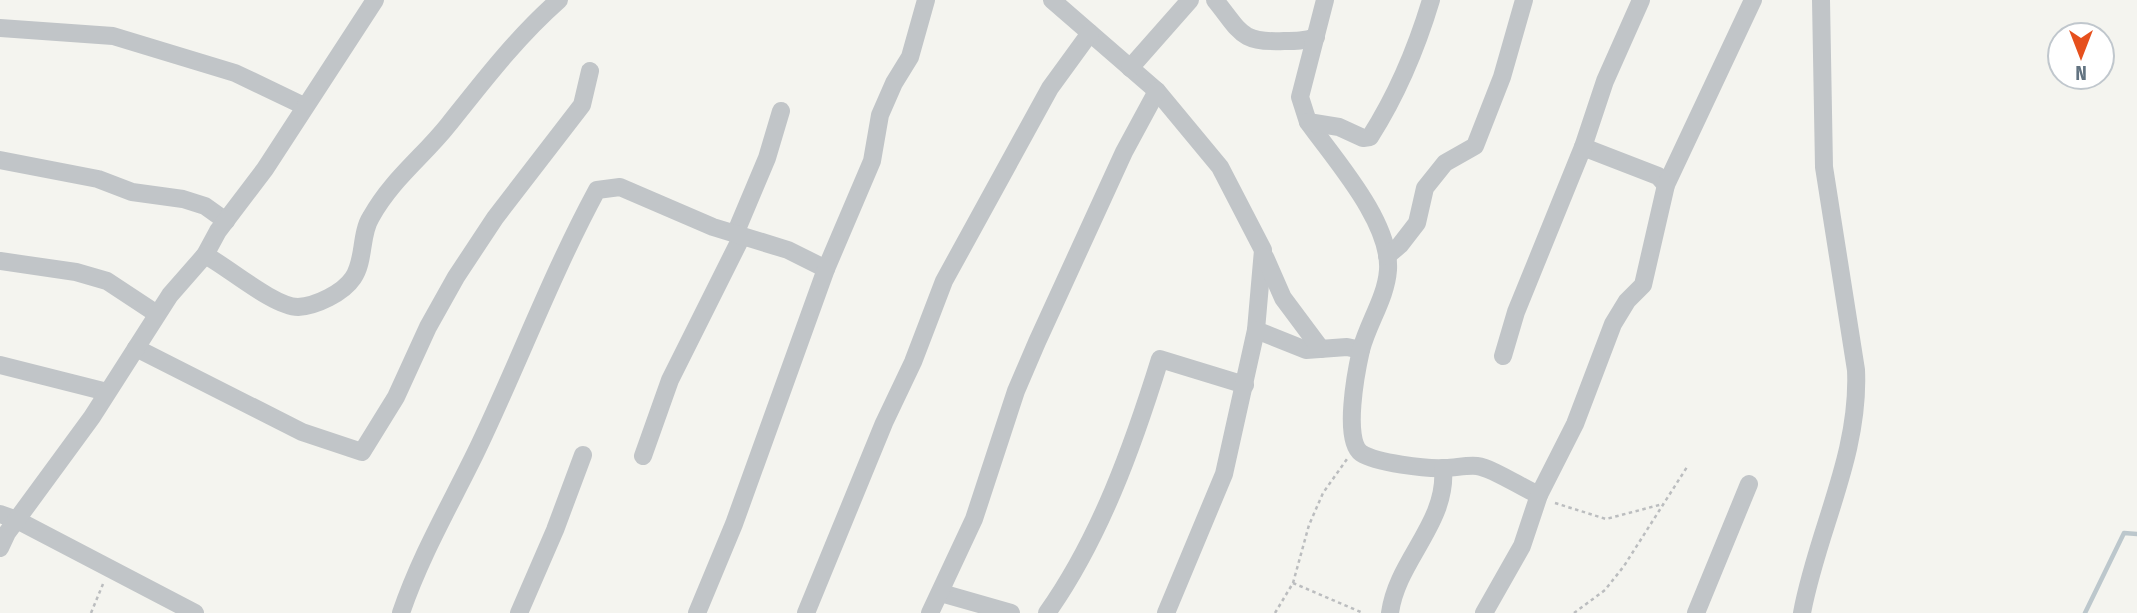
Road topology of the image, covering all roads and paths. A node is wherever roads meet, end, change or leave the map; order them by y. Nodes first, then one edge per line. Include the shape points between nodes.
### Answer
1 (375, 0) edge
2 (558, 0) edge
3 (926, 0) edge
4 (1052, 0) edge
5 (1190, 0) edge
6 (1214, 0) edge
7 (1325, 0) edge
8 (1431, 0) edge
9 (1524, 0) edge
10 (1641, 0) edge
11 (1754, 0) edge
12 (1821, 0) edge
13 (0, 29) edge
14 (1090, 33) junction
15 (1316, 37) junction
16 (1130, 68) junction
17 (590, 71) dead end
18 (1157, 91) junction
19 (303, 106) junction
20 (781, 111) dead end
21 (1308, 122) junction
22 (1583, 147) junction
23 (0, 160) edge
24 (1666, 185) junction
25 (226, 221) junction
26 (739, 235) junction
27 (1263, 250) junction
28 (205, 255) junction
29 (1387, 256) junction
30 (0, 261) edge
31 (826, 269) junction
32 (1283, 299) junction
33 (1260, 308) junction
34 (157, 314) junction
35 (1256, 330) junction
36 (136, 348) junction
37 (1321, 349) junction
38 (1361, 350) junction
39 (1503, 356) dead end
40 (0, 365) edge
41 (1245, 385) junction
42 (107, 392) junction
43 (1355, 447) junction
44 (583, 455) dead end
45 (643, 456) dead end
46 (1687, 467) dead end
47 (1443, 468) junction
48 (1749, 484) dead end
49 (1539, 495) junction
50 (1663, 504) junction
51 (8, 517) edge
52 (0, 548) edge
53 (108, 569) junction
54 (1293, 583) junction
55 (941, 593) junction
56 (91, 613) edge
57 (195, 613) edge
58 (401, 613) edge
59 (519, 613) edge
60 (697, 613) edge
61 (807, 613) edge
62 (930, 613) edge
63 (1011, 613) edge
64 (1047, 613) edge
65 (1166, 613) edge
66 (1275, 613) edge
67 (1363, 613) edge
68 (1390, 613) edge
69 (1484, 613) edge
70 (1574, 613) edge
71 (1696, 613) edge
72 (1802, 613) edge

1 - 19 street
2 - 28 street via 518,38 449,124 400,174 369,220 354,277 342,288 326,299 297,307 274,299
3 - 31 street via 910,57 880,115 872,161
4 - 14 street
5 - 16 street
6 - 15 street via 1247,39 1269,43
7 - 15 street
8 - 21 street via 1397,95 1370,137
9 - 29 street via 1502,77 1475,146 1445,163 1425,188 1417,223
10 - 22 street via 1605,81
11 - 24 street
12 - 72 street via 1824,167 1857,398 1849,448
13 - 19 street via 113,36 235,73
14 - 16 street
14 - 61 street via 1050,88 944,281
15 - 21 street via 1300,97
16 - 18 street
17 - 36 street via 582,105 456,277 396,397 362,452 302,432
18 - 27 street via 1220,167
18 - 55 street via 1129,141 1037,342 974,519
19 - 25 street
20 - 26 street
21 - 29 street via 1371,212 1386,243
22 - 24 street via 1658,176
22 - 39 street via 1516,312
23 - 25 street via 98,178 132,192 183,199 205,206
24 - 49 street via 1643,285 1627,300 1613,324 1575,424
25 - 28 street
26 - 31 street via 788,250
26 - 45 street via 670,380
26 - 58 street via 620,187 597,190 435,530
27 - 32 street
27 - 33 street
28 - 34 street
29 - 38 street via 1385,286
30 - 34 street via 107,281
31 - 60 street
32 - 33 street
32 - 37 street
33 - 35 street
34 - 36 street
35 - 37 street via 1306,350
35 - 41 street
36 - 42 street
37 - 38 street
38 - 43 street via 1350,433
40 - 42 street
41 - 64 street via 1160,359 1099,519 1066,586
41 - 65 street via 1224,474
42 - 51 street via 92,417
43 - 47 street via 1364,455
43 - 54 path via 1323,493
44 - 59 street
46 - 50 path
47 - 49 street via 1478,466
47 - 68 street via 1445,488 1438,512
48 - 71 street
49 - 50 path via 1606,519
49 - 69 street via 1521,546
50 - 70 path via 1645,537 1605,590
51 - 52 street
51 - 53 street
53 - 56 path
53 - 57 street
54 - 66 path
54 - 67 path
55 - 62 street
55 - 63 street

